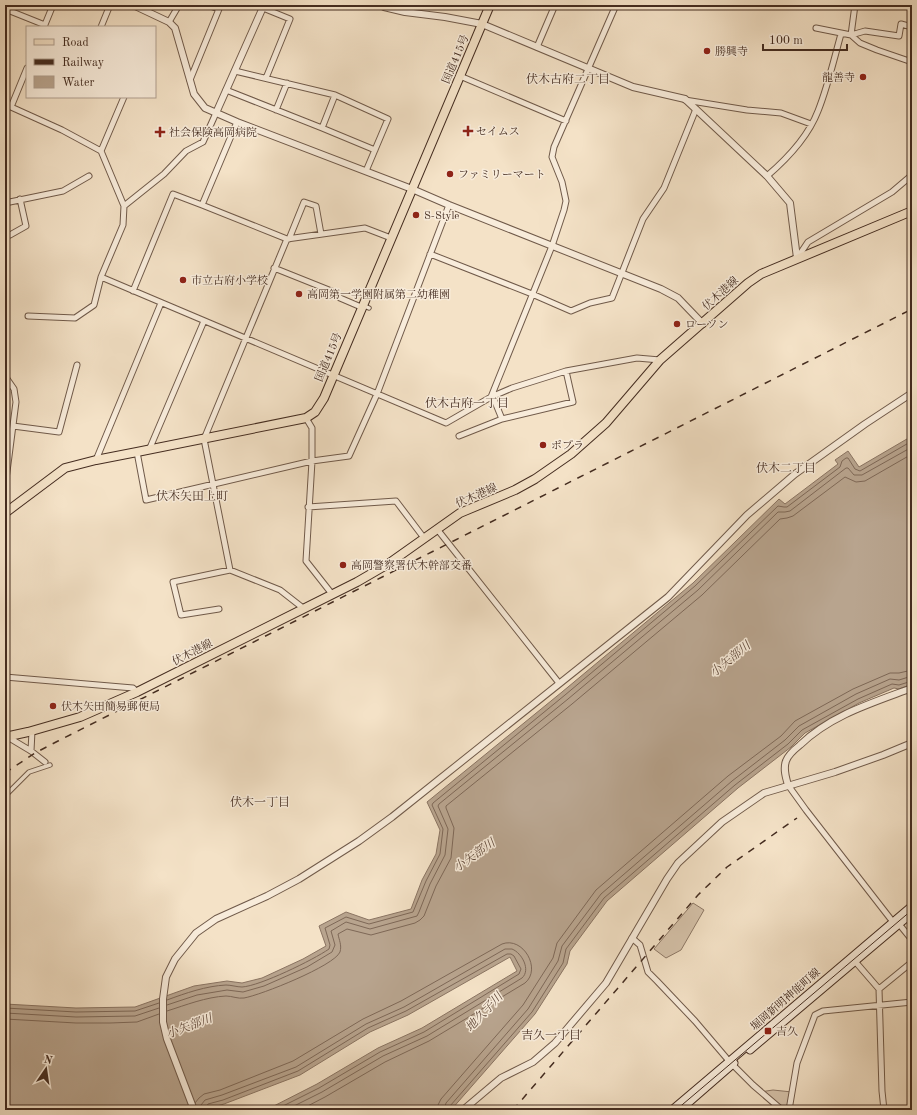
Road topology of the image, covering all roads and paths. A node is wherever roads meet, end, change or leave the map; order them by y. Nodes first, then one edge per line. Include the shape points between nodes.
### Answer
1 (53, 5) edge
2 (110, 5) edge
3 (136, 5) edge
4 (179, 5) edge
5 (207, 5) edge
6 (380, 5) edge
7 (490, 5) edge
8 (555, 5) edge
9 (616, 5) edge
10 (855, 5) edge
11 (263, 7) edge
12 (5, 8) edge
13 (169, 22) junction
14 (482, 24) junction
15 (44, 26) edge
16 (102, 26) edge
17 (912, 27) edge
18 (816, 28) dead end
19 (841, 34) junction
20 (851, 36) junction
21 (537, 47) junction
22 (912, 62) edge
23 (589, 69) junction
24 (26, 70) edge
25 (235, 71) junction
26 (460, 76) junction
27 (266, 78) junction
28 (189, 81) junction
29 (287, 83) junction
30 (226, 90) junction
31 (335, 95) junction
32 (124, 98) edge
33 (685, 100) junction
34 (696, 109) junction
35 (276, 110) junction
36 (216, 113) junction
37 (566, 121) junction
38 (236, 122) junction
39 (812, 124) junction
40 (322, 128) junction
41 (375, 150) junction
42 (101, 151) junction
43 (366, 171) junction
44 (912, 175) edge
45 (89, 176) dead end
46 (767, 176) junction
47 (412, 189) junction
48 (20, 199) junction
49 (5, 203) edge
50 (202, 204) junction
51 (449, 205) junction
52 (124, 206) junction
53 (912, 211) edge
54 (321, 234) junction
55 (5, 236) edge
56 (391, 238) junction
57 (288, 239) junction
58 (552, 246) junction
59 (430, 254) junction
60 (797, 258) junction
61 (274, 268) junction
62 (621, 274) junction
63 (100, 277) junction
64 (133, 291) junction
65 (532, 294) junction
66 (161, 303) junction
67 (362, 306) junction
68 (28, 316) dead end
69 (204, 321) junction
70 (703, 324) junction
71 (245, 338) junction
72 (660, 360) junction
73 (76, 365) dead end
74 (566, 371) junction
75 (332, 375) junction
76 (5, 376) edge
77 (912, 393) edge
78 (377, 394) junction
79 (492, 397) junction
80 (306, 418) junction
81 (502, 419) junction
82 (13, 426) junction
83 (460, 436) dead end
84 (204, 439) junction
85 (149, 450) junction
86 (137, 452) junction
87 (96, 460) junction
88 (312, 461) junction
89 (6, 473) edge
90 (212, 484) junction
91 (5, 487) edge
92 (308, 507) junction
93 (5, 513) edge
94 (437, 529) junction
95 (424, 538) junction
96 (230, 570) junction
97 (332, 594) junction
98 (303, 608) junction
99 (218, 609) dead end
100 (5, 677) edge
101 (559, 683) junction
102 (912, 688) edge
103 (137, 692) junction
104 (32, 730) junction
105 (5, 736) edge
106 (912, 742) edge
107 (31, 751) junction
108 (48, 764) joint
109 (788, 785) junction
110 (5, 796) edge
111 (912, 906) edge
112 (912, 914) edge
113 (896, 923) junction
114 (632, 938) junction
115 (912, 940) edge
116 (853, 959) junction
117 (912, 962) edge
118 (878, 989) junction
119 (912, 1002) edge
120 (878, 1006) junction
121 (731, 1062) junction
122 (194, 1110) edge
123 (463, 1110) edge
124 (672, 1110) edge
125 (680, 1110) edge
126 (782, 1110) edge
127 (789, 1110) edge
128 (884, 1110) edge

1 - 15 street
2 - 16 street
3 - 13 street
4 - 13 street
5 - 28 street via 219,9
6 - 14 street via 405,12
7 - 14 main road, 国道415号
8 - 21 street
9 - 23 street
10 - 20 street
11 - 25 street
11 - 27 street via 290,19
12 - 15 street
13 - 28 street via 175,28
14 - 21 street
14 - 26 main road, 国道415号
17 - 20 street via 901,24 899,36 865,31
18 - 19 street
19 - 20 street
19 - 39 street via 819,110
20 - 22 street via 876,50
21 - 23 street
23 - 33 street via 633,87
23 - 37 street
24 - 42 street via 11,107
25 - 27 street
25 - 30 street
26 - 37 street
26 - 47 main road, 国道415号
27 - 29 street
28 - 36 street via 194,94 205,108
29 - 31 street
29 - 35 street
30 - 35 street
30 - 36 street
31 - 40 street
31 - 41 street via 388,119
32 - 42 street
33 - 34 street
33 - 39 street via 781,113
34 - 46 street
34 - 62 street via 664,188 643,219
35 - 40 street
36 - 38 street
36 - 52 street via 203,142 186,151 164,174
37 - 58 street via 552,157 566,201
38 - 43 street
38 - 50 street
39 - 46 street via 800,143
40 - 41 street
41 - 43 street
42 - 52 street
43 - 47 street
44 - 60 street via 892,192 808,242
45 - 48 street via 63,191
46 - 60 street via 790,203
47 - 51 street
47 - 56 main road, 国道415号
48 - 49 street
48 - 55 street via 26,226
50 - 57 street
50 - 64 street via 173,194
51 - 58 street
51 - 59 street
52 - 63 street via 123,225
53 - 60 main road, 伏木港線
54 - 56 street via 365,228
54 - 57 street
54 - 57 street via 316,206 304,202
56 - 67 main road, 国道415号
57 - 61 street
58 - 62 street
58 - 65 street
59 - 65 street
59 - 78 street
60 - 70 main road, 伏木港線 via 748,283
61 - 67 street
61 - 71 street
62 - 65 street via 612,298 571,311
62 - 70 street via 678,298
63 - 64 street
63 - 68 street via 94,304 75,318
64 - 66 street
65 - 79 street
66 - 69 street
66 - 87 street
67 - 75 main road, 国道415号
69 - 71 street
69 - 85 street
70 - 72 main road, 伏木港線
71 - 75 street
71 - 84 street
72 - 74 street via 637,358
72 - 94 main road, 伏木港線 via 606,423 571,454 535,479 460,513
73 - 82 street via 59,432
74 - 79 street
74 - 81 street via 573,402
75 - 78 street
75 - 80 main road, 国道415号 via 324,398 315,412
76 - 82 street via 14,389 16,402
77 - 101 street via 795,474 747,515 668,597
78 - 79 street via 446,423
78 - 88 street via 349,456
79 - 81 street
80 - 84 main road
80 - 88 street via 312,428
81 - 83 street
82 - 89 street
84 - 85 main road
84 - 90 street
85 - 86 main road
86 - 87 main road
86 - 90 street via 146,500
87 - 93 main road via 65,468
88 - 90 street
88 - 92 street
89 - 91 street
90 - 96 street
92 - 95 street via 396,501
92 - 97 street via 306,561
94 - 95 main road, 伏木港線
94 - 101 street
95 - 97 main road, 伏木港線 via 382,567
96 - 98 street via 280,590
96 - 99 street via 173,582 181,615
97 - 98 main road, 伏木港線
98 - 103 main road, 伏木港線
100 - 103 street via 133,688
101 - 122 street via 359,841 299,879 216,919 196,933 174,959 166,977 163,1006 167,1039
102 - 109 street via 846,714 811,734 786,761 784,772
103 - 104 main road, 伏木港線 via 80,717
104 - 105 main road, 伏木港線
104 - 107 street
105 - 107 street
106 - 109 street via 835,772
107 - 108 street
108 - 110 street via 29,772
109 - 113 street
109 - 114 street via 764,793 747,804 722,822 695,847 667,879
111 - 113 main road, 堀岡新明神能町線
112 - 113 main road, 堀岡新明神能町線
113 - 115 street
113 - 116 main road, 堀岡新明神能町線
114 - 121 street via 640,945 648,972
114 - 123 street via 606,983 555,1043 533,1062 501,1078
116 - 118 street
116 - 121 main road, 堀岡新明神能町線
117 - 118 street
118 - 120 street
119 - 120 street
120 - 127 street via 823,1011 815,1015 798,1063
120 - 128 street
121 - 124 main road, 堀岡新明神能町線
121 - 125 main road, 堀岡新明神能町線
121 - 126 street

